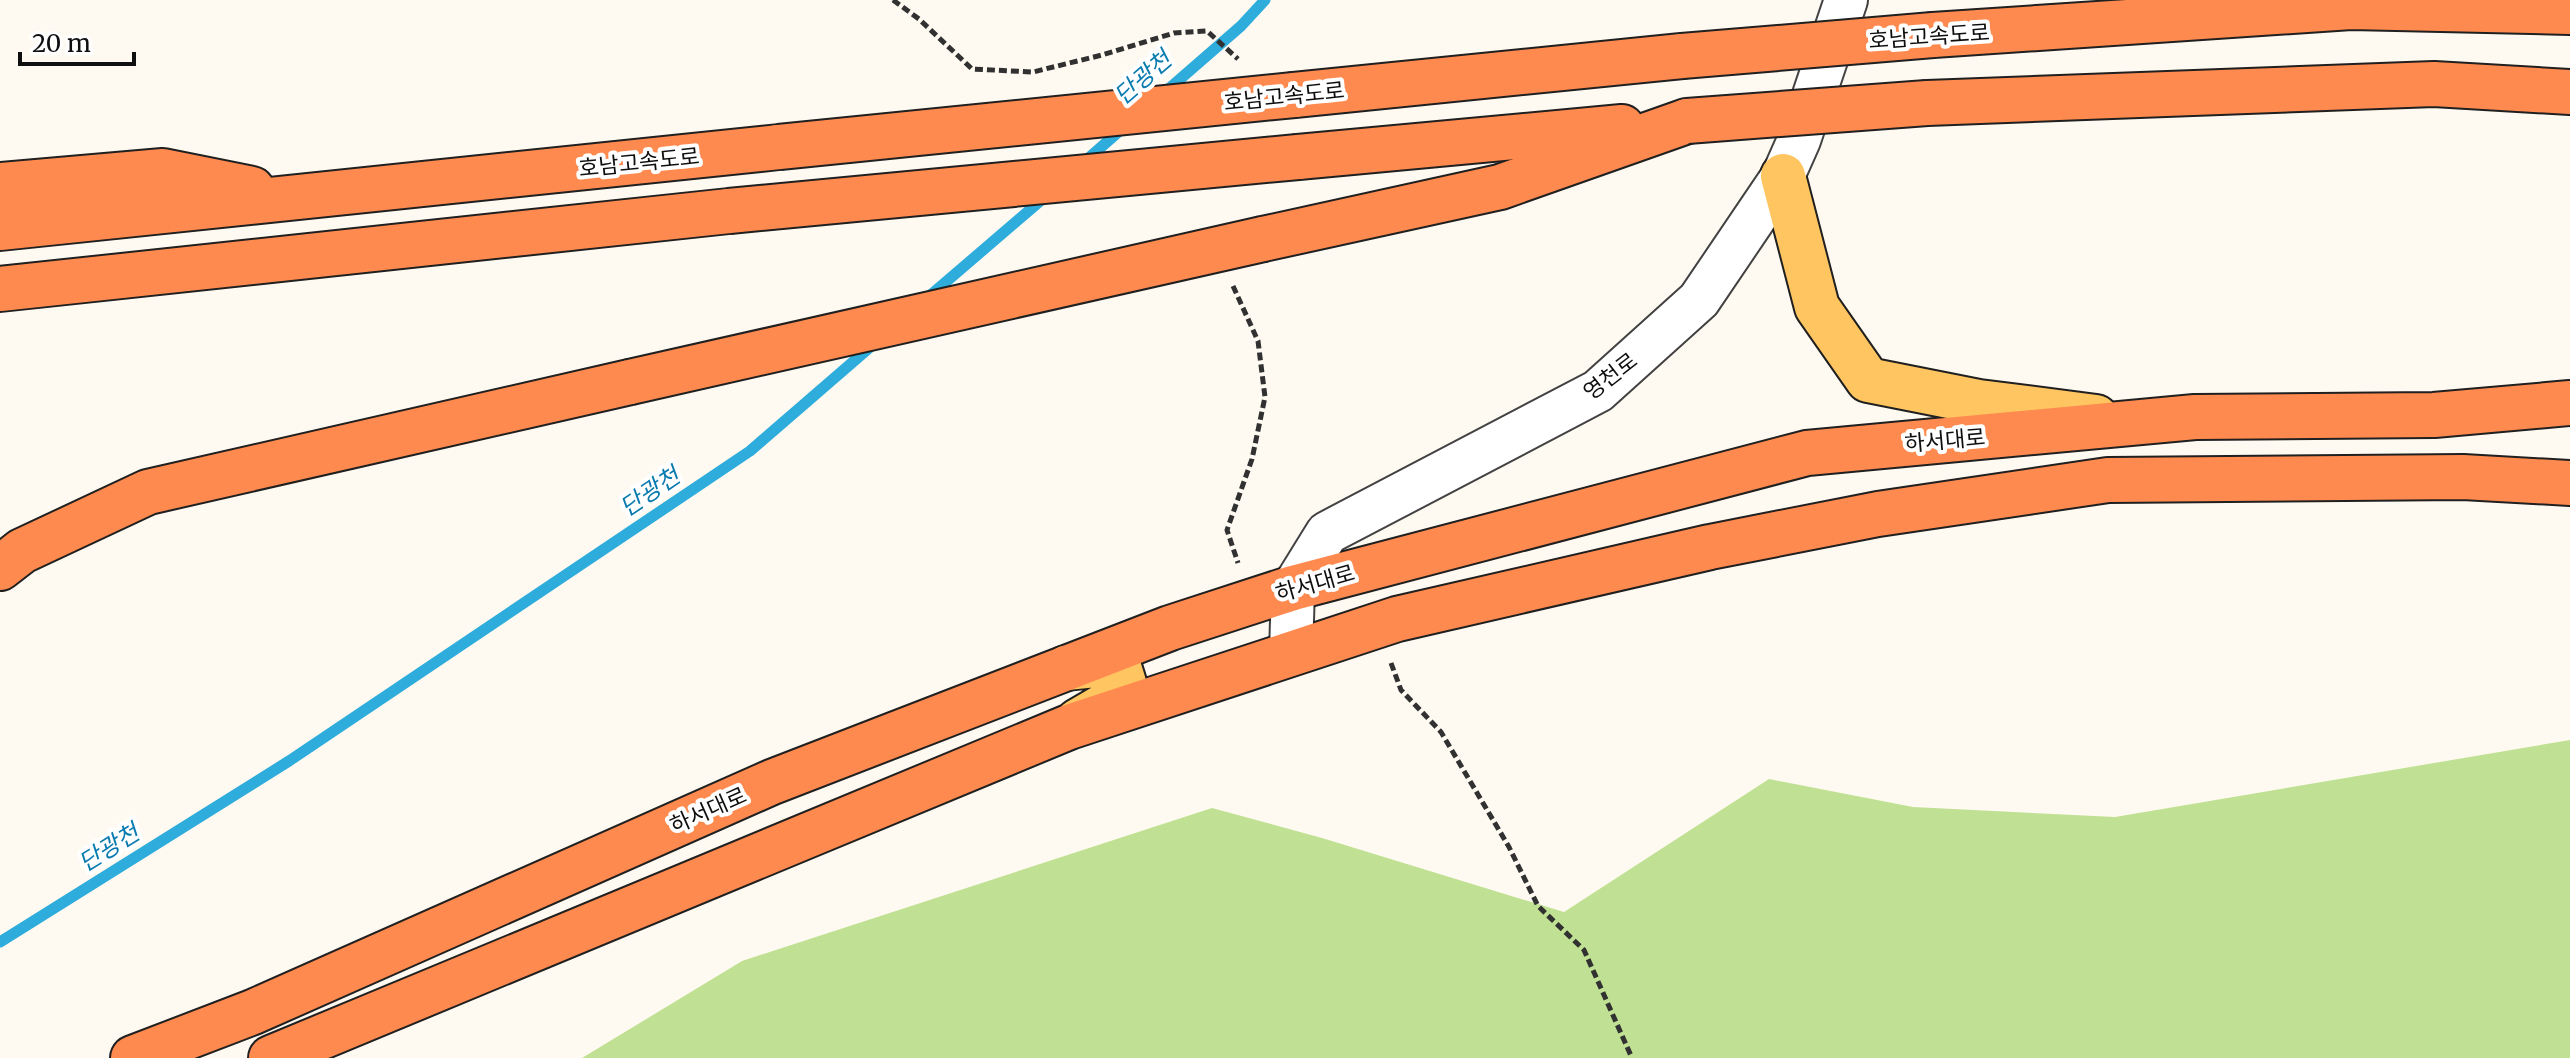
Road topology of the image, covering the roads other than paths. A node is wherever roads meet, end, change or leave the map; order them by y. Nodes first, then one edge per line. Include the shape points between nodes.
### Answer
1 (1846, 0) edge
2 (2570, 12) edge
3 (2570, 92) edge
4 (1687, 121) junction
5 (1783, 176) junction
6 (0, 185) edge
7 (297, 198) junction
8 (0, 228) edge
9 (0, 289) edge
10 (2570, 403) edge
11 (2134, 422) junction
12 (2570, 483) edge
13 (0, 568) edge
14 (1293, 588) junction
15 (1291, 653) junction
16 (1066, 668) junction
17 (1069, 727) junction
18 (133, 1058) edge
19 (271, 1058) edge

1 - 5 street, 영천로
2 - 7 highway, 호남고속도로, bridge via 2351,7 1933,35
3 - 4 highway, bridge via 2434,84 1927,103
4 - 9 highway, bridge via 729,211
4 - 13 highway, bridge via 1500,187 148,492 22,551
5 - 11 main road via 1817,307 1868,380 1979,402
5 - 14 street, 영천로 via 1699,300 1598,391 1327,533
6 - 7 highway via 163,171
7 - 8 highway, 호남고속도로
10 - 11 highway, 하서대로 via 2434,415
11 - 14 highway, 하서대로 via 1807,453
12 - 15 highway via 2463,477 2108,480 1878,514 1710,547 1378,625
14 - 15 street, 영천로
14 - 16 highway, 하서대로
15 - 17 highway
16 - 17 main road via 1119,667 1124,683 1114,700
16 - 18 highway, 하서대로 via 772,782 267,1006
17 - 19 highway

